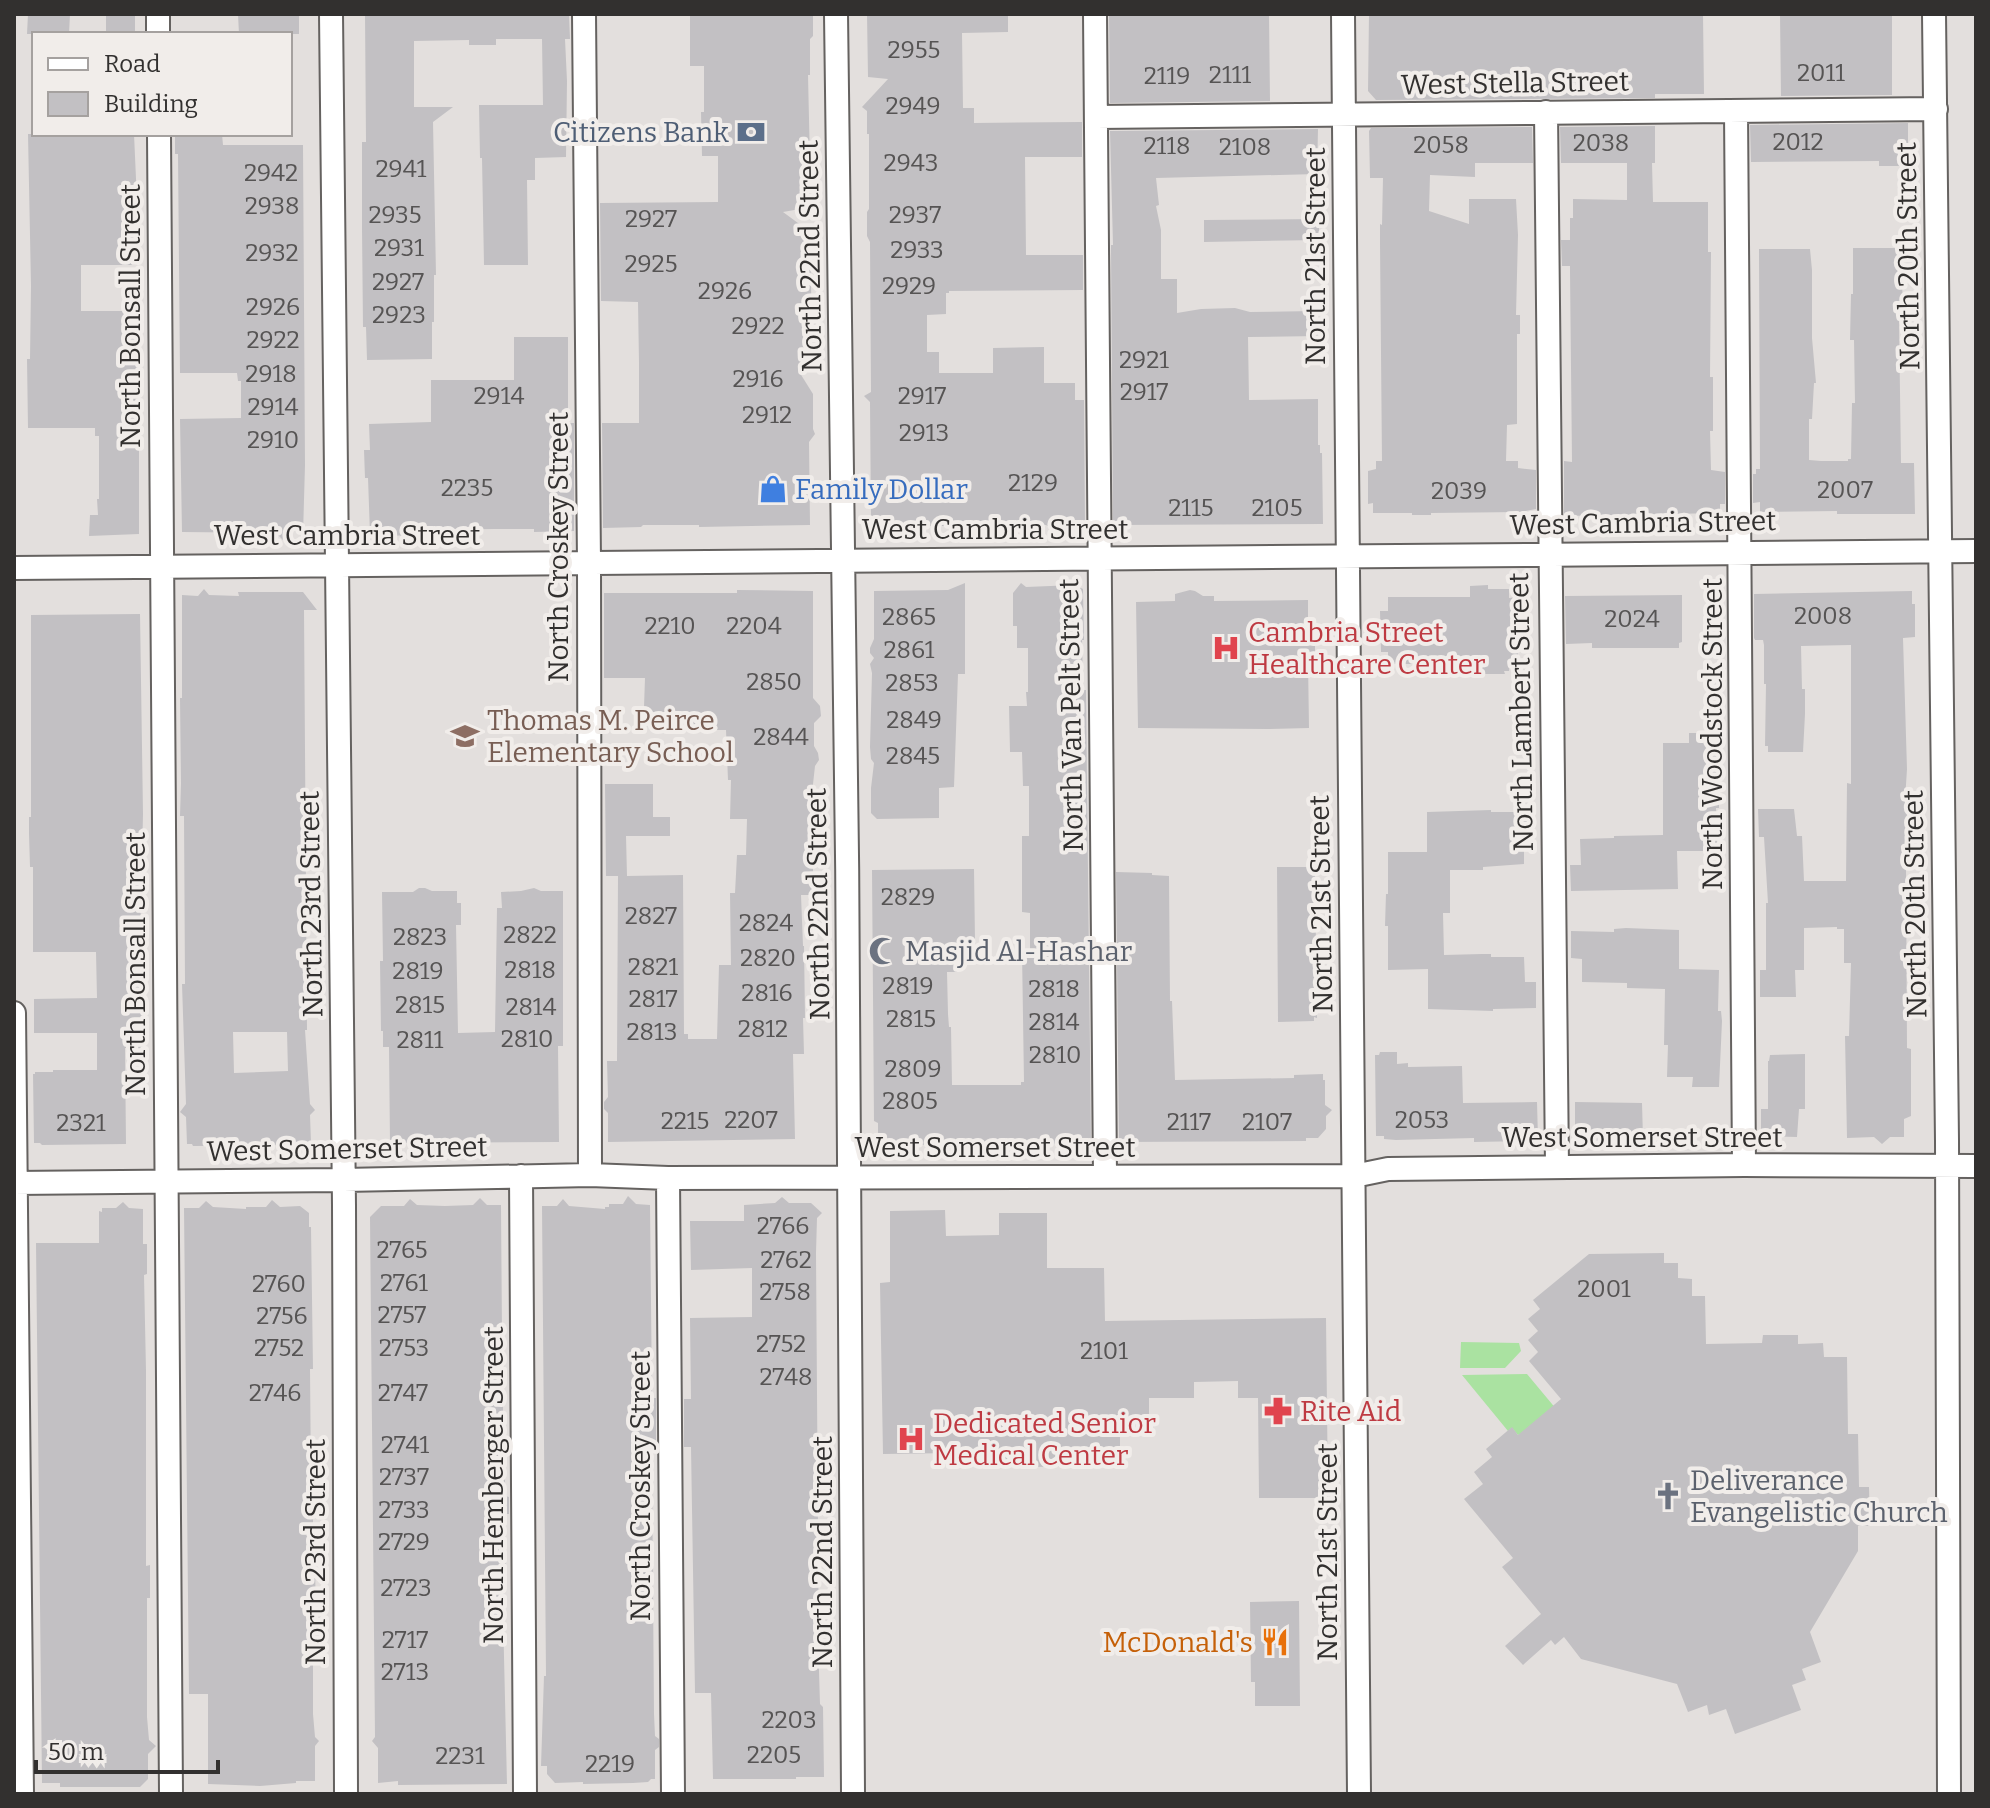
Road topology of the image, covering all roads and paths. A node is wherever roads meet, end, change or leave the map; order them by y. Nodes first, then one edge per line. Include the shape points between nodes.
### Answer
1 (331, 14) edge
2 (584, 14) edge
3 (836, 14) edge
4 (1095, 14) edge
5 (1343, 14) edge
6 (1934, 14) edge
7 (1936, 109) junction
8 (1736, 111) junction
9 (1546, 112) junction
10 (1344, 114) junction
11 (1096, 117) junction
12 (159, 136) edge
13 (1942, 551) junction
14 (1976, 551) edge
15 (1740, 553) junction
16 (1549, 554) junction
17 (1348, 556) junction
18 (1099, 558) junction
19 (844, 560) junction
20 (589, 563) junction
21 (337, 565) junction
22 (161, 566) junction
23 (14, 568) edge
24 (14, 1013) edge
25 (1744, 1165) junction
26 (1976, 1166) edge
27 (1557, 1167) junction
28 (1948, 1167) junction
29 (590, 1175) junction
30 (1105, 1175) junction
31 (521, 1176) junction
32 (1354, 1176) junction
33 (668, 1178) junction
34 (851, 1178) junction
35 (344, 1180) junction
36 (167, 1181) junction
37 (14, 1183) edge
38 (22, 1794) edge
39 (171, 1794) edge
40 (346, 1794) edge
41 (525, 1794) edge
42 (673, 1794) edge
43 (853, 1794) edge
44 (1359, 1794) edge
45 (1949, 1794) edge

1 - 21 street, North 23rd Street
2 - 20 street, North Croskey Street
3 - 19 street, North 22nd Street
4 - 11 street, North Van Pelt Street
5 - 10 street, North 21st Street
6 - 7 street, North 20th Street
7 - 8 street, West Stella Street
7 - 13 street, North 20th Street
8 - 9 street, West Stella Street
8 - 15 street, North Woodstock Street
9 - 10 street, West Stella Street
9 - 16 street, North Lambert Street
10 - 11 street, West Stella Street
10 - 17 street, North 21st Street
11 - 18 street, North Van Pelt Street
12 - 22 street, North Bonsall Street
13 - 14 street, West Cambria Street
13 - 15 street, West Cambria Street
13 - 28 street, North 20th Street
15 - 16 street, West Cambria Street
15 - 25 street, North Woodstock Street
16 - 17 street, West Cambria Street
16 - 27 street, North Lambert Street
17 - 18 street, West Cambria Street
17 - 32 street, North 21st Street
18 - 19 street, West Cambria Street
18 - 30 street, North Van Pelt Street
19 - 20 street, West Cambria Street
19 - 34 street, North 22nd Street
20 - 21 street, West Cambria Street
20 - 29 street, North Croskey Street
21 - 22 street, West Cambria Street
21 - 35 street, North 23rd Street
22 - 23 street, West Cambria Street
22 - 36 street, North Bonsall Street
24 - 37 street
25 - 27 street, West Somerset Street
25 - 28 street, West Somerset Street
26 - 28 street, West Somerset Street
27 - 32 street, West Somerset Street via 1388,1169
28 - 45 street, North 20th Street
29 - 31 street, West Somerset Street
29 - 33 street, West Somerset Street
30 - 32 street, West Somerset Street
30 - 34 street, West Somerset Street
31 - 35 street, West Somerset Street
31 - 41 street, North Hemberger Street
32 - 44 street, North 21st Street
33 - 34 street, West Somerset Street
33 - 42 street, North Croskey Street
34 - 43 street, North 22nd Street
35 - 36 street, West Somerset Street
35 - 40 street, North 23rd Street
36 - 37 street, West Somerset Street
36 - 39 street, North Bonsall Street
37 - 38 street

